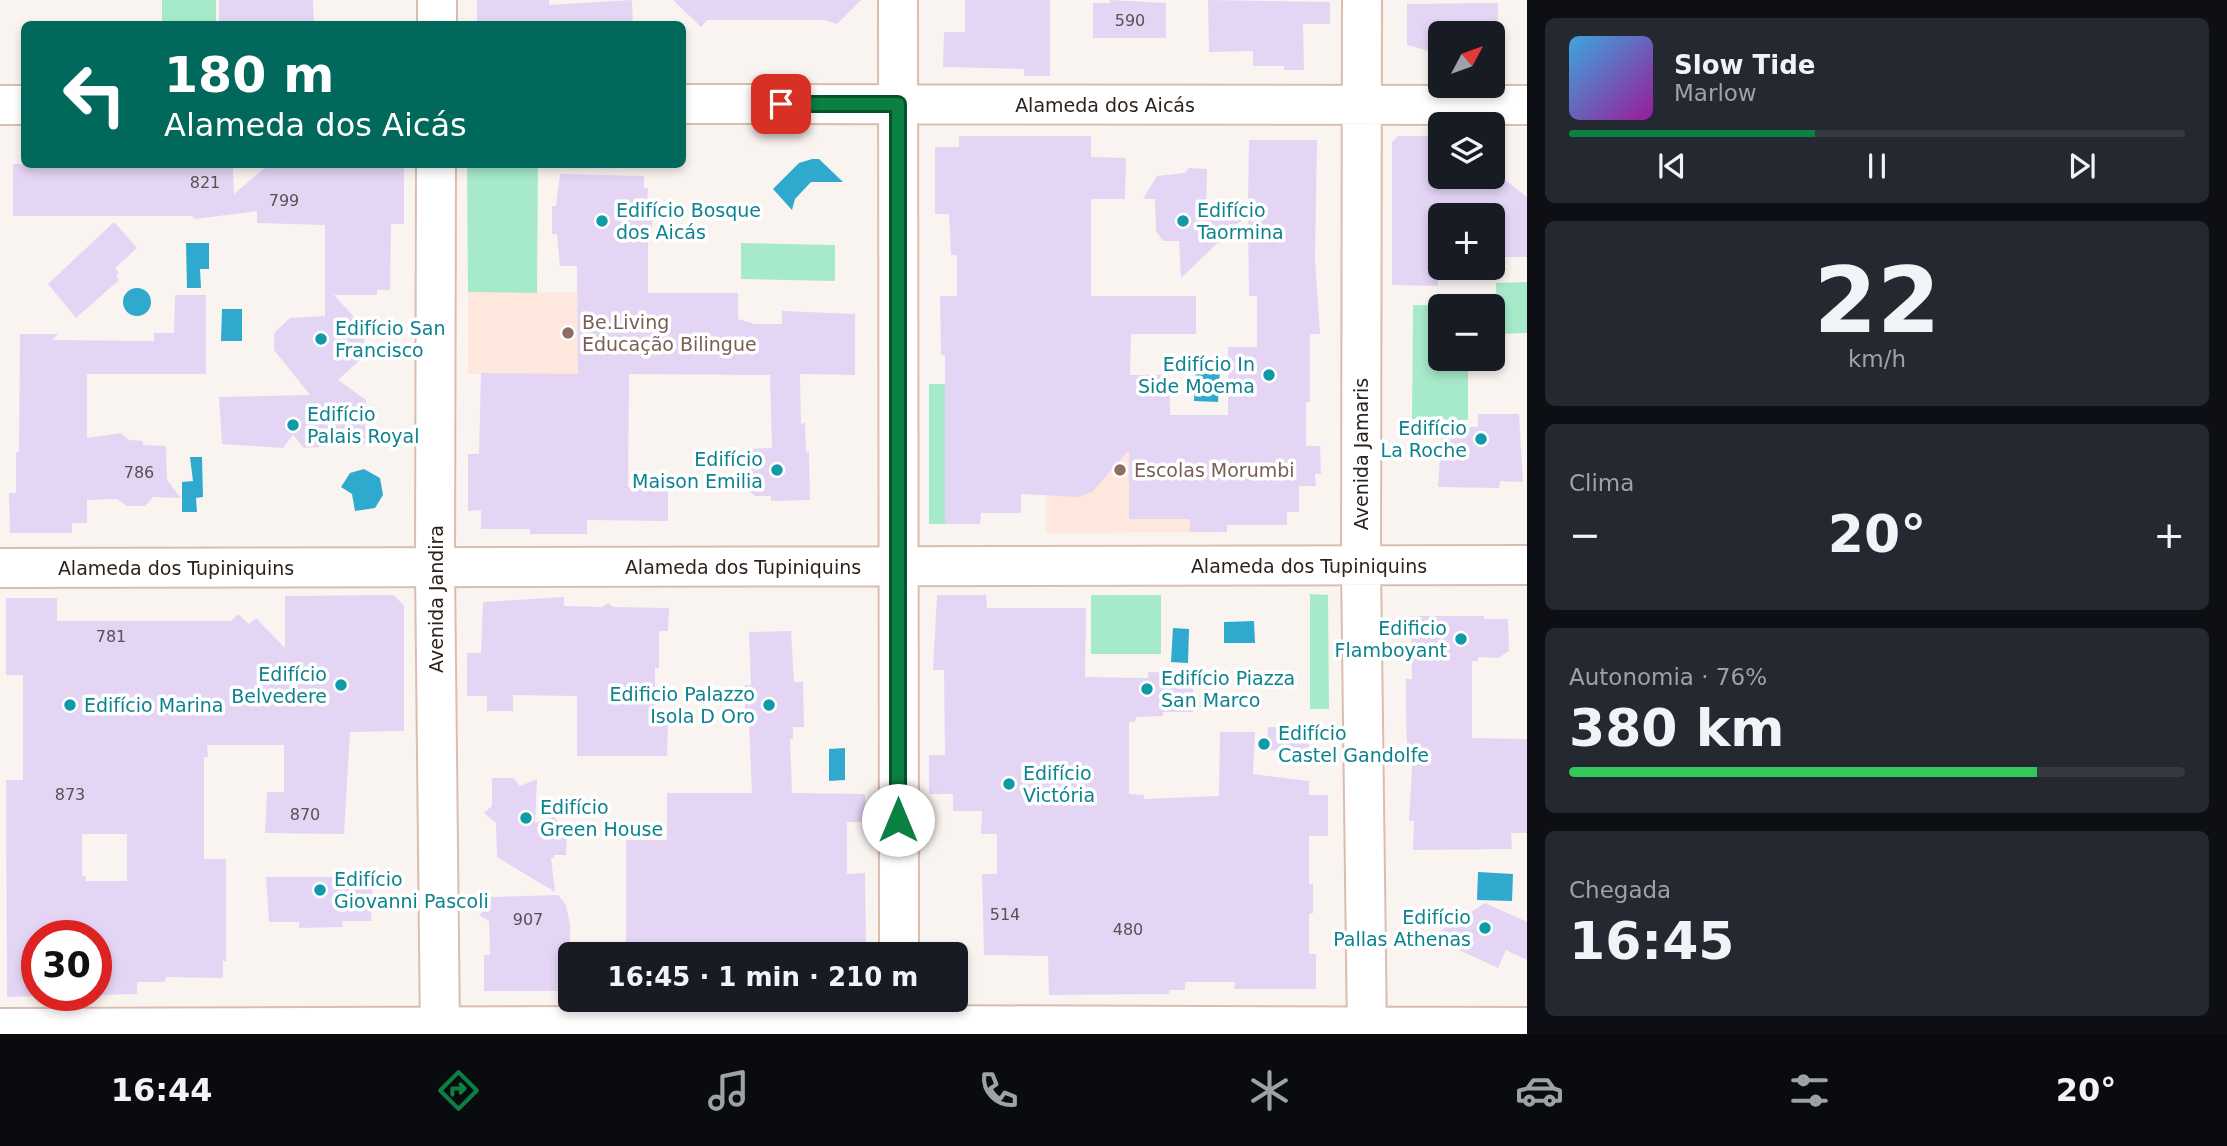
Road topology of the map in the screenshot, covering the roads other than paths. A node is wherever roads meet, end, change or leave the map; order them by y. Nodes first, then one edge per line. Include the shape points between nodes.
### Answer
1 (437, 0) edge
2 (898, 0) edge
3 (1362, 0) edge
4 (437, 21) edge
5 (21, 104) edge
6 (686, 104) edge
7 (898, 104) junction
8 (0, 105) edge
9 (1527, 105) edge
10 (1362, 107) junction
11 (436, 168) edge
12 (1527, 565) edge
13 (897, 566) junction
14 (1361, 566) junction
15 (0, 568) edge
16 (436, 569) junction
17 (899, 942) edge
18 (900, 1019) edge
19 (1527, 1027) edge
20 (0, 1028) edge
21 (440, 1031) edge
22 (1367, 1031) edge

1 - 4 street
2 - 7 street
3 - 10 street, Avenida Jamaris
5 - 8 street
6 - 7 street, Alameda dos Aicás
7 - 10 street, Alameda dos Aicás
7 - 13 street
9 - 10 street, Alameda dos Aicás
10 - 14 street, Avenida Jamaris
11 - 16 street, Avenida Jandira
12 - 14 street, Alameda dos Tupiniquins
13 - 14 street, Alameda dos Tupiniquins
13 - 16 street, Alameda dos Tupiniquins
13 - 17 street
14 - 22 street, Avenida Jamaris
15 - 16 street, Alameda dos Tupiniquins
16 - 21 street, Avenida Jandira
18 - 21 street
18 - 22 street
19 - 22 street
20 - 21 street

